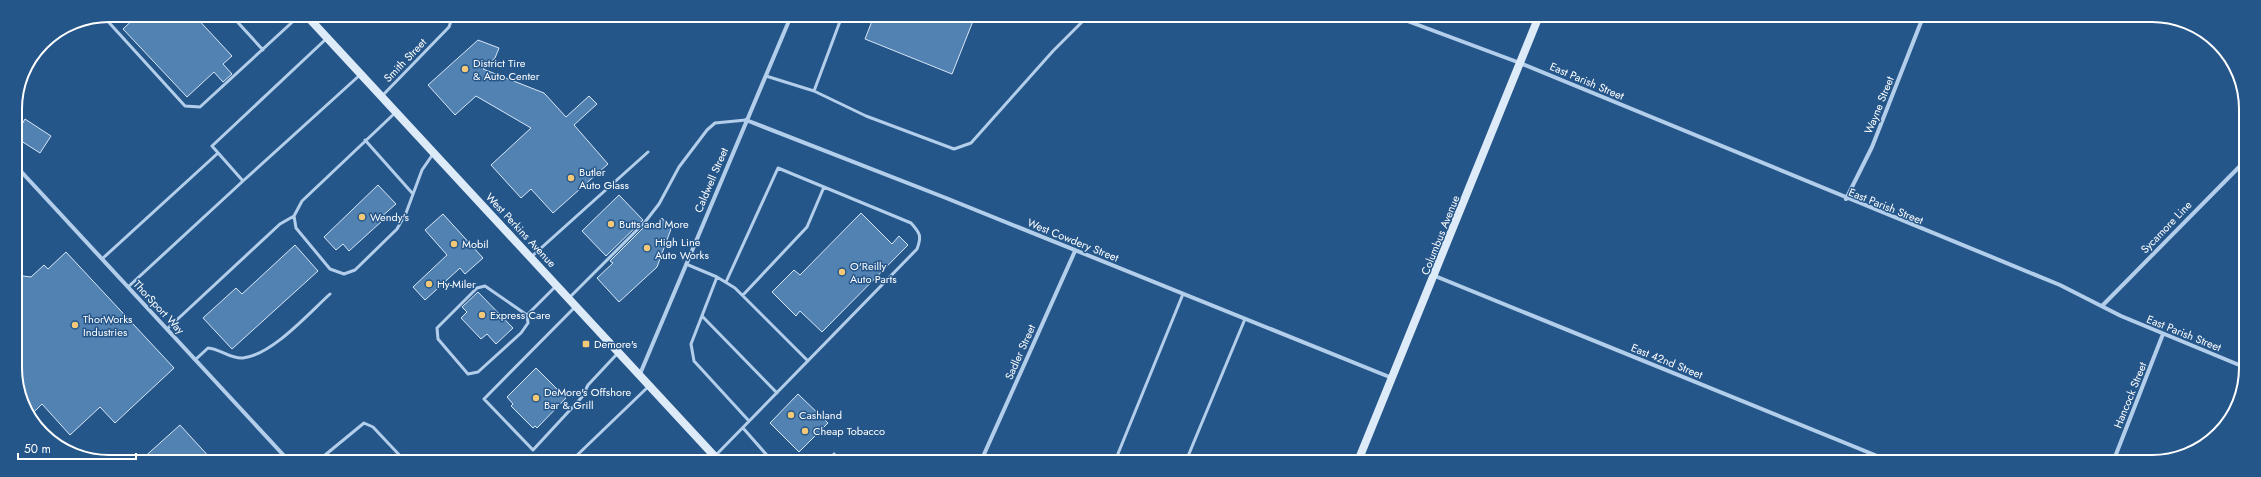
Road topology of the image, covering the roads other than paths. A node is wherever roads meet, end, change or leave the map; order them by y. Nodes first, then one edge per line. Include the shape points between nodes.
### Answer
1 (108, 22) edge
2 (237, 22) edge
3 (292, 22) edge
4 (312, 22) edge
5 (451, 22) edge
6 (788, 22) edge
7 (840, 22) edge
8 (1082, 22) edge
9 (1410, 22) edge
10 (1537, 22) edge
11 (1921, 22) edge
12 (327, 38) junction
13 (262, 50) junction
14 (1520, 63) junction
15 (361, 74) junction
16 (766, 76) junction
17 (814, 91) junction
18 (382, 97) junction
19 (396, 112) junction
20 (746, 120) junction
21 (365, 140) junction
22 (648, 152) dead end
23 (218, 153) junction
24 (434, 153) junction
25 (2239, 167) edge
26 (22, 172) edge
27 (243, 181) junction
28 (824, 187) junction
29 (413, 194) junction
30 (1846, 199) junction
31 (294, 216) junction
32 (1075, 251) junction
33 (531, 257) junction
34 (102, 259) junction
35 (686, 264) junction
36 (1435, 276) junction
37 (718, 277) junction
38 (726, 282) junction
39 (557, 285) junction
40 (128, 288) junction
41 (330, 294) dead end
42 (1183, 294) junction
43 (743, 295) junction
44 (569, 298) junction
45 (576, 306) junction
46 (2102, 306) junction
47 (527, 315) junction
48 (702, 316) junction
49 (1245, 319) junction
50 (167, 329) junction
51 (2164, 334) junction
52 (619, 351) junction
53 (195, 360) junction
54 (808, 361) junction
55 (2239, 365) edge
56 (640, 374) junction
57 (1393, 378) junction
58 (650, 385) junction
59 (777, 393) junction
60 (749, 421) junction
61 (743, 428) junction
62 (283, 455) edge
63 (325, 455) edge
64 (399, 455) edge
65 (577, 455) edge
66 (713, 455) edge
67 (720, 455) edge
68 (767, 455) edge
69 (984, 455) edge
70 (1117, 455) edge
71 (1188, 455) edge
72 (1361, 455) edge
73 (1875, 455) edge
74 (2116, 455) edge

1 - 13 lane via 185,106 200,107
2 - 13 lane
3 - 13 lane
4 - 12 main road, West Perkins Avenue
5 - 18 lane, Smith Street via 449,28
6 - 16 street, Caldwell Street
7 - 17 lane
8 - 17 lane via 971,144 954,149 866,116
9 - 14 street, East Parish Street
10 - 14 main road, Columbus Avenue
11 - 30 street, Wayne Street via 1870,152
12 - 15 main road, West Perkins Avenue
12 - 23 lane via 212,146
14 - 30 street, East Parish Street
14 - 36 main road, Columbus Avenue
15 - 18 main road, West Perkins Avenue
15 - 27 lane
16 - 17 lane
16 - 20 street, Caldwell Street
18 - 19 main road, West Perkins Avenue
19 - 21 lane
19 - 24 main road, West Perkins Avenue
20 - 32 street, West Cowdery Street
20 - 35 street, Caldwell Street
20 - 44 lane via 715,123 707,130 678,167 659,204 645,222
21 - 29 lane
21 - 31 lane via 302,201
22 - 33 lane
23 - 27 lane
23 - 34 lane
24 - 29 lane via 422,170
24 - 33 main road, West Perkins Avenue
25 - 46 street, Sycamore Line
26 - 34 street, ThorSport Way
27 - 40 lane
28 - 38 lane via 778,168
28 - 43 lane via 807,227
28 - 54 lane via 911,223 920,233 921,240 917,249
29 - 31 lane via 397,229 355,270 344,274 330,269 296,228
30 - 46 street, East Parish Street via 2060,286
31 - 50 lane via 280,224
32 - 42 street, West Cowdery Street
32 - 69 street, Sadler Street
33 - 39 main road, West Perkins Avenue
34 - 40 street, ThorSport Way
35 - 37 lane
35 - 56 street, Caldwell Street
36 - 57 main road, Columbus Avenue
36 - 73 street, East 42nd Street
37 - 38 lane
37 - 48 lane
38 - 43 lane
39 - 44 main road, West Perkins Avenue
39 - 47 lane
40 - 50 street, ThorSport Way
41 - 53 lane via 271,346 257,354 243,358 208,348
42 - 49 street, West Cowdery Street
42 - 70 lane
43 - 54 lane
44 - 45 main road, West Perkins Avenue
45 - 52 main road, West Perkins Avenue
45 - 52 lane via 484,399 533,450 582,397 588,385
46 - 51 street, East Parish Street
47 - 47 lane via 528,323 521,333 478,372 468,374 438,339 437,328 476,288 485,286
48 - 59 lane
48 - 60 lane via 691,344 694,361
49 - 57 street, West Cowdery Street
49 - 71 lane
50 - 53 street, ThorSport Way
51 - 55 street, East Parish Street
51 - 74 street, Hancock Street
52 - 56 main road, West Perkins Avenue
53 - 62 street, ThorSport Way
54 - 59 lane
56 - 58 main road, West Perkins Avenue
57 - 72 main road, Columbus Avenue
58 - 65 lane
58 - 66 main road, West Perkins Avenue
59 - 60 lane
60 - 61 lane
61 - 67 lane
61 - 68 lane
63 - 64 lane via 364,424 373,428

